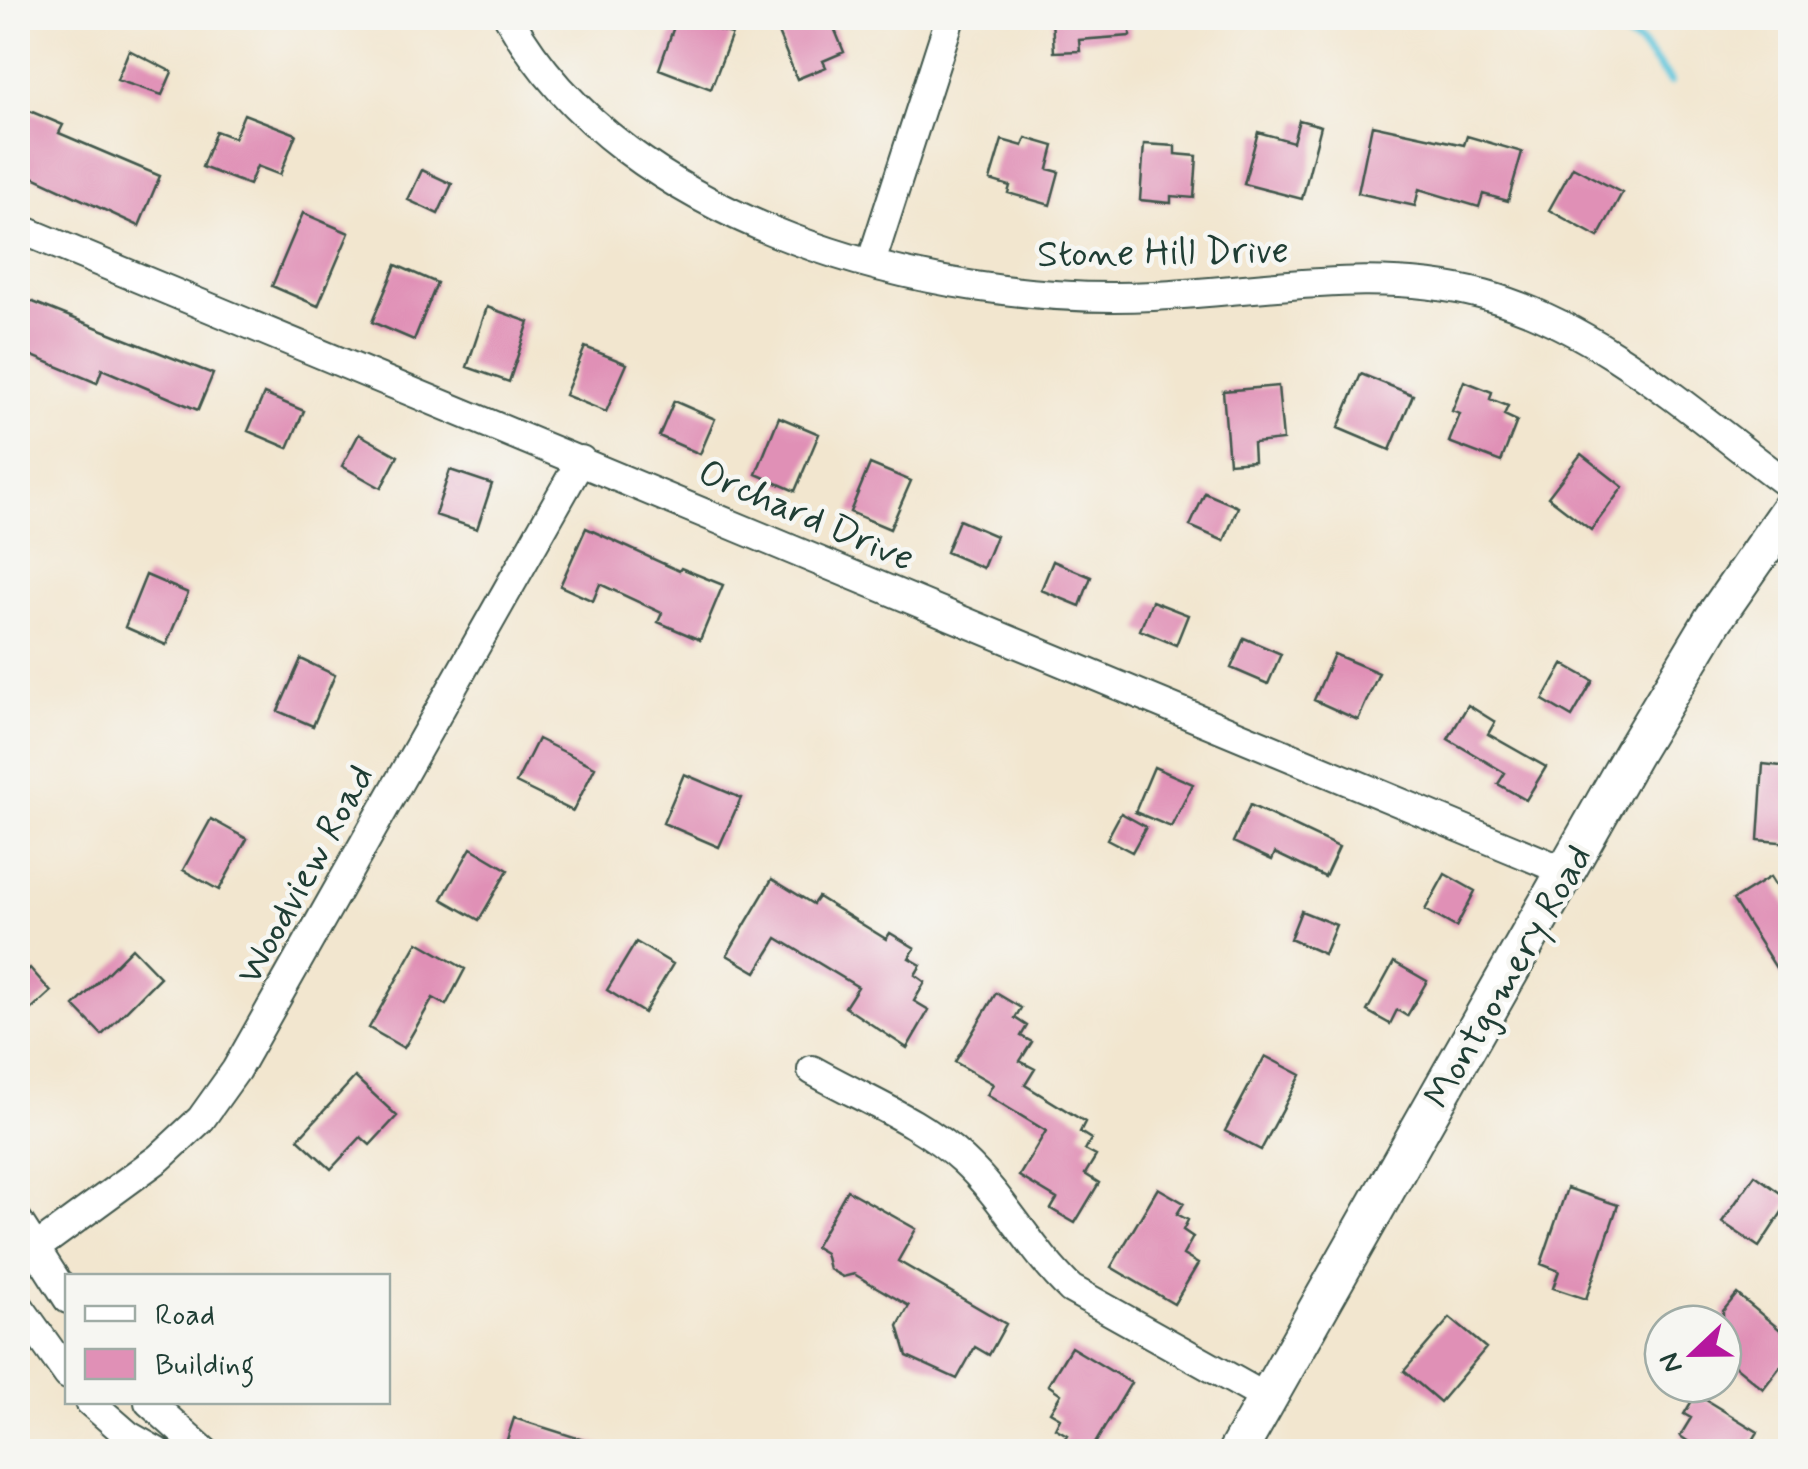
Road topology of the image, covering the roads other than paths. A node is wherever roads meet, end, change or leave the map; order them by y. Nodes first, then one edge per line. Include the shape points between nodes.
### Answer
1 (510, 18) edge
2 (950, 18) edge
3 (18, 228) edge
4 (871, 262) junction
5 (581, 460) junction
6 (1790, 486) edge
7 (1790, 509) edge
8 (1566, 872) junction
9 (812, 1070) dead end
10 (18, 1222) edge
11 (27, 1254) edge
12 (65, 1295) edge
13 (18, 1305) edge
14 (65, 1371) edge
15 (1268, 1399) junction
16 (92, 1404) edge
17 (151, 1404) edge
18 (157, 1452) edge
19 (205, 1452) edge
20 (1237, 1452) edge

1 - 4 street, Stone Hill Drive via 576,106 629,152 694,193 777,231
2 - 4 street
3 - 5 street, Orchard Drive
4 - 6 street, Stone Hill Drive via 942,281 1074,297 1363,281 1486,296 1608,353
5 - 8 street, Orchard Drive
5 - 11 street, Woodview Road via 236,1070 200,1120 159,1158
7 - 8 main road, Montgomery Road via 1713,620
8 - 15 main road, Montgomery Road
9 - 15 street via 962,1159 1044,1264 1071,1288
10 - 11 street
11 - 12 street
13 - 14 street
15 - 20 main road, Montgomery Road
16 - 18 street
17 - 19 street

